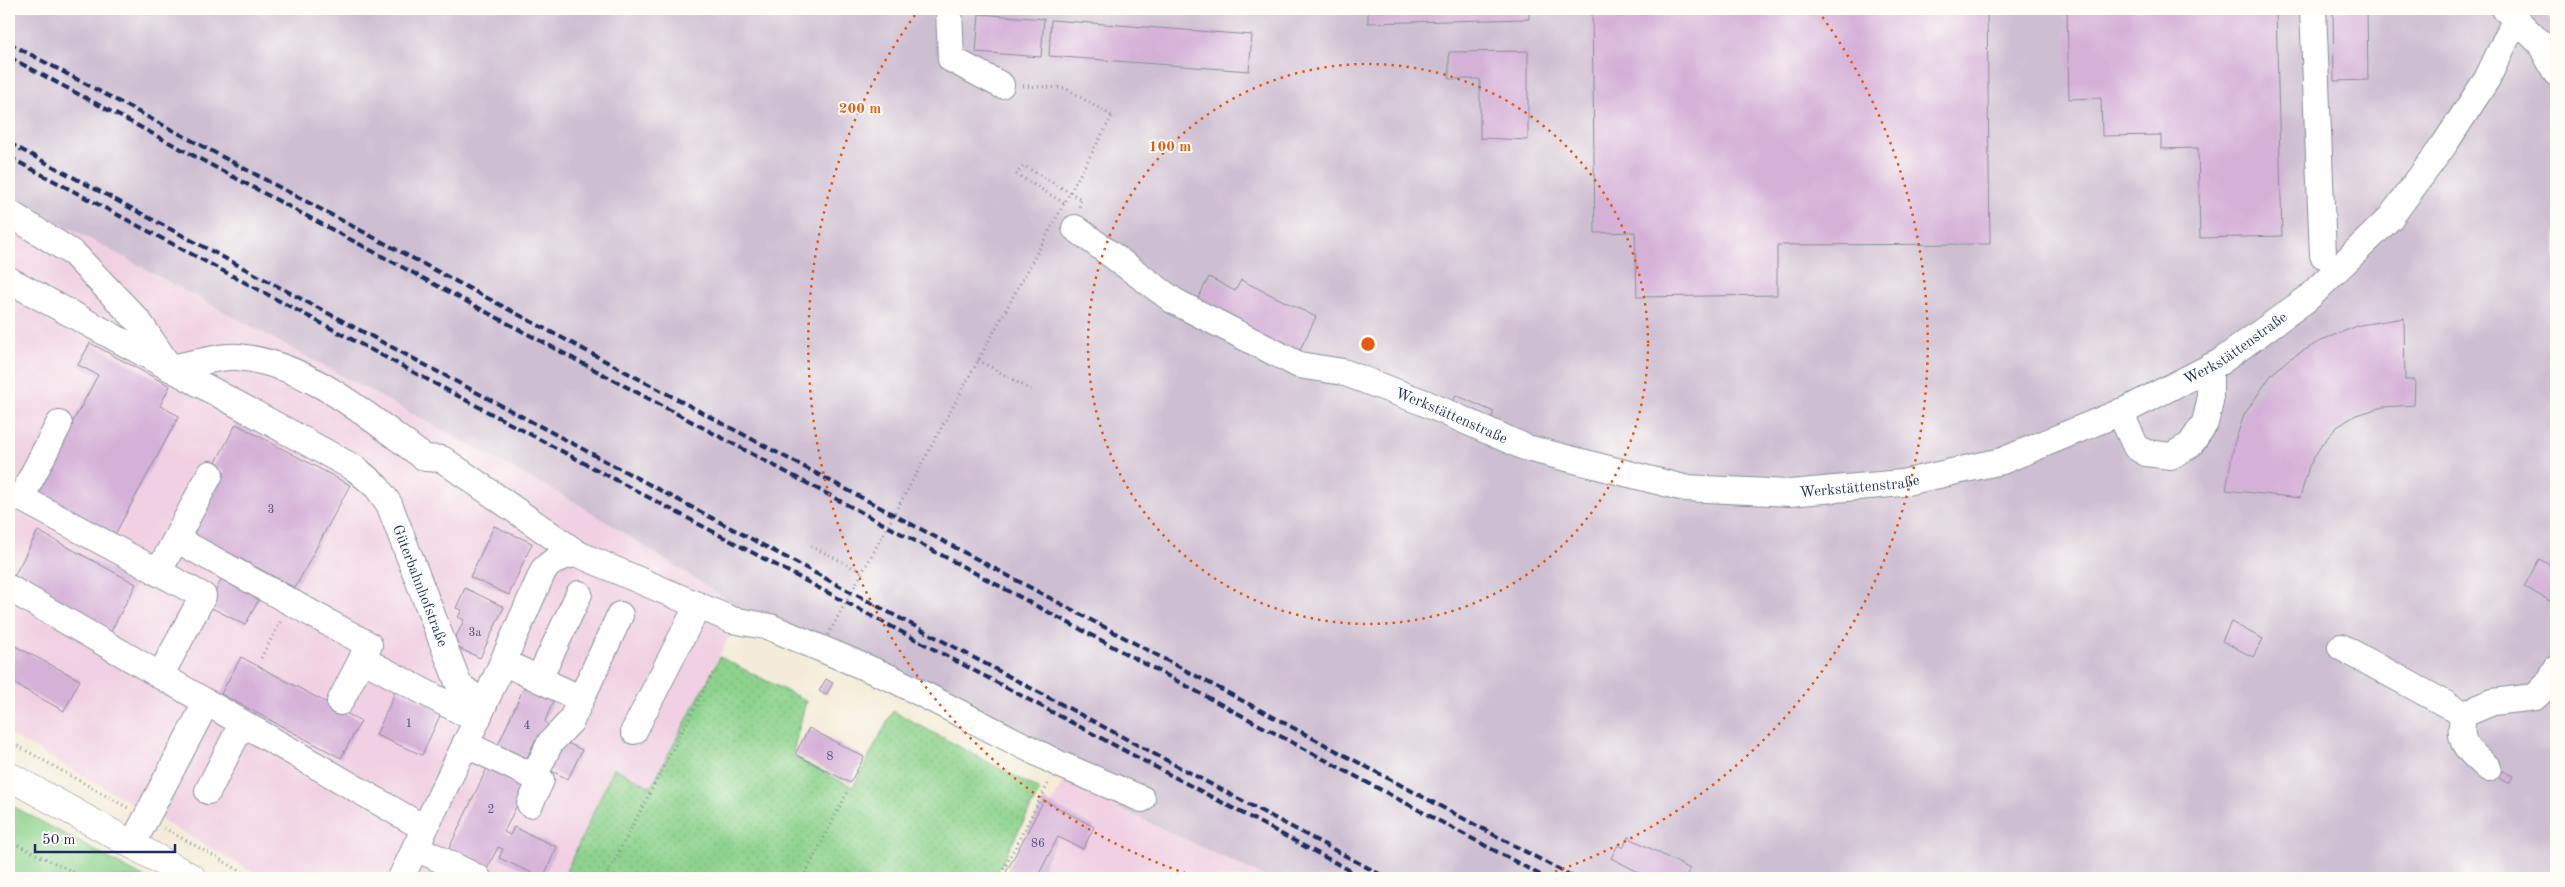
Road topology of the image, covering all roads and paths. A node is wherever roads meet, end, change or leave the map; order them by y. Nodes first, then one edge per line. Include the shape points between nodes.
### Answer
1 (948, 9) edge
2 (2313, 9) edge
3 (2510, 13) edge
4 (2556, 73) edge
5 (1001, 85) joint
6 (1064, 203) junction
7 (9, 213) edge
8 (1075, 228) joint
9 (2323, 255) dead end
10 (9, 280) edge
11 (978, 360) junction
12 (2210, 367) junction
13 (170, 368) junction
14 (1033, 391) dead end
15 (2120, 412) junction
16 (60, 424) dead end
17 (210, 474) dead end
18 (176, 539) junction
19 (811, 546) dead end
20 (578, 554) junction
21 (862, 572) junction
22 (158, 573) junction
23 (9, 588) edge
24 (579, 594) dead end
25 (291, 602) junction
26 (698, 605) junction
27 (620, 615) dead end
28 (828, 635) dead end
29 (2340, 648) dead end
30 (261, 658) dead end
31 (362, 659) junction
32 (503, 662) junction
33 (2556, 669) edge
34 (714, 671) dead end
35 (160, 676) junction
36 (539, 679) junction
37 (581, 699) junction
38 (340, 702) dead end
39 (206, 703) junction
40 (480, 712) junction
41 (2464, 714) junction
42 (242, 724) junction
43 (634, 731) dead end
44 (465, 744) junction
45 (2488, 768) dead end
46 (9, 776) edge
47 (534, 777) junction
48 (1046, 787) dead end
49 (208, 791) dead end
50 (847, 793) dead end
51 (1142, 799) dead end
52 (530, 804) dead end
53 (420, 838) junction
54 (9, 841) edge
55 (132, 845) junction
56 (86, 878) edge
57 (192, 878) edge
58 (401, 878) edge
59 (478, 878) edge
60 (605, 878) edge
61 (803, 878) edge
62 (999, 878) edge

1 - 5 street via 951,59
2 - 9 street
3 - 4 street, Werkstättenstraße via 2540,43
3 - 12 street, Werkstättenstraße via 2487,79 2444,146 2390,218 2306,299
5 - 6 path, bridge via 1065,88 1112,116
6 - 8 path via 1016,174 1024,166 1081,198
6 - 11 path, bridge
7 - 13 street via 74,254 139,322
8 - 15 street, Werkstättenstraße via 1174,301 1299,365 1343,372 1528,448 1684,488 1790,493 1902,483 2002,461
10 - 13 street, Güterbahnhofstraße
11 - 14 path
11 - 21 path, bridge
12 - 15 street, Werkstättenstraße
12 - 15 street via 2210,402 2205,422 2190,445 2171,456 2146,453 2136,448
13 - 20 street via 237,356 293,370 336,394 425,458 442,459
13 - 40 street, Güterbahnhofstraße via 356,468 377,487 389,504 459,684
16 - 22 street via 21,498
17 - 18 street
18 - 22 street
18 - 25 street
19 - 21 path
20 - 26 street
20 - 32 street via 565,555 544,569
21 - 28 path, bridge
22 - 35 street via 203,596
23 - 35 street
24 - 36 street
25 - 30 path
25 - 31 street via 369,645
26 - 43 street
26 - 51 street via 732,620 770,627 893,680 1061,765
27 - 37 street
29 - 41 street
31 - 38 street
31 - 40 street
32 - 36 street
32 - 40 street
33 - 41 street via 2548,684 2535,697 2492,702
34 - 60 path
35 - 39 street
36 - 37 street
37 - 47 street via 571,720 550,743
39 - 42 street
39 - 55 street
40 - 44 street
41 - 45 street via 2460,729 2465,747
42 - 49 street
42 - 53 street
44 - 47 street
44 - 53 street
46 - 55 main road
47 - 52 street via 541,780
48 - 62 path
50 - 61 path
53 - 58 street
53 - 59 street
54 - 56 path
55 - 57 main road

